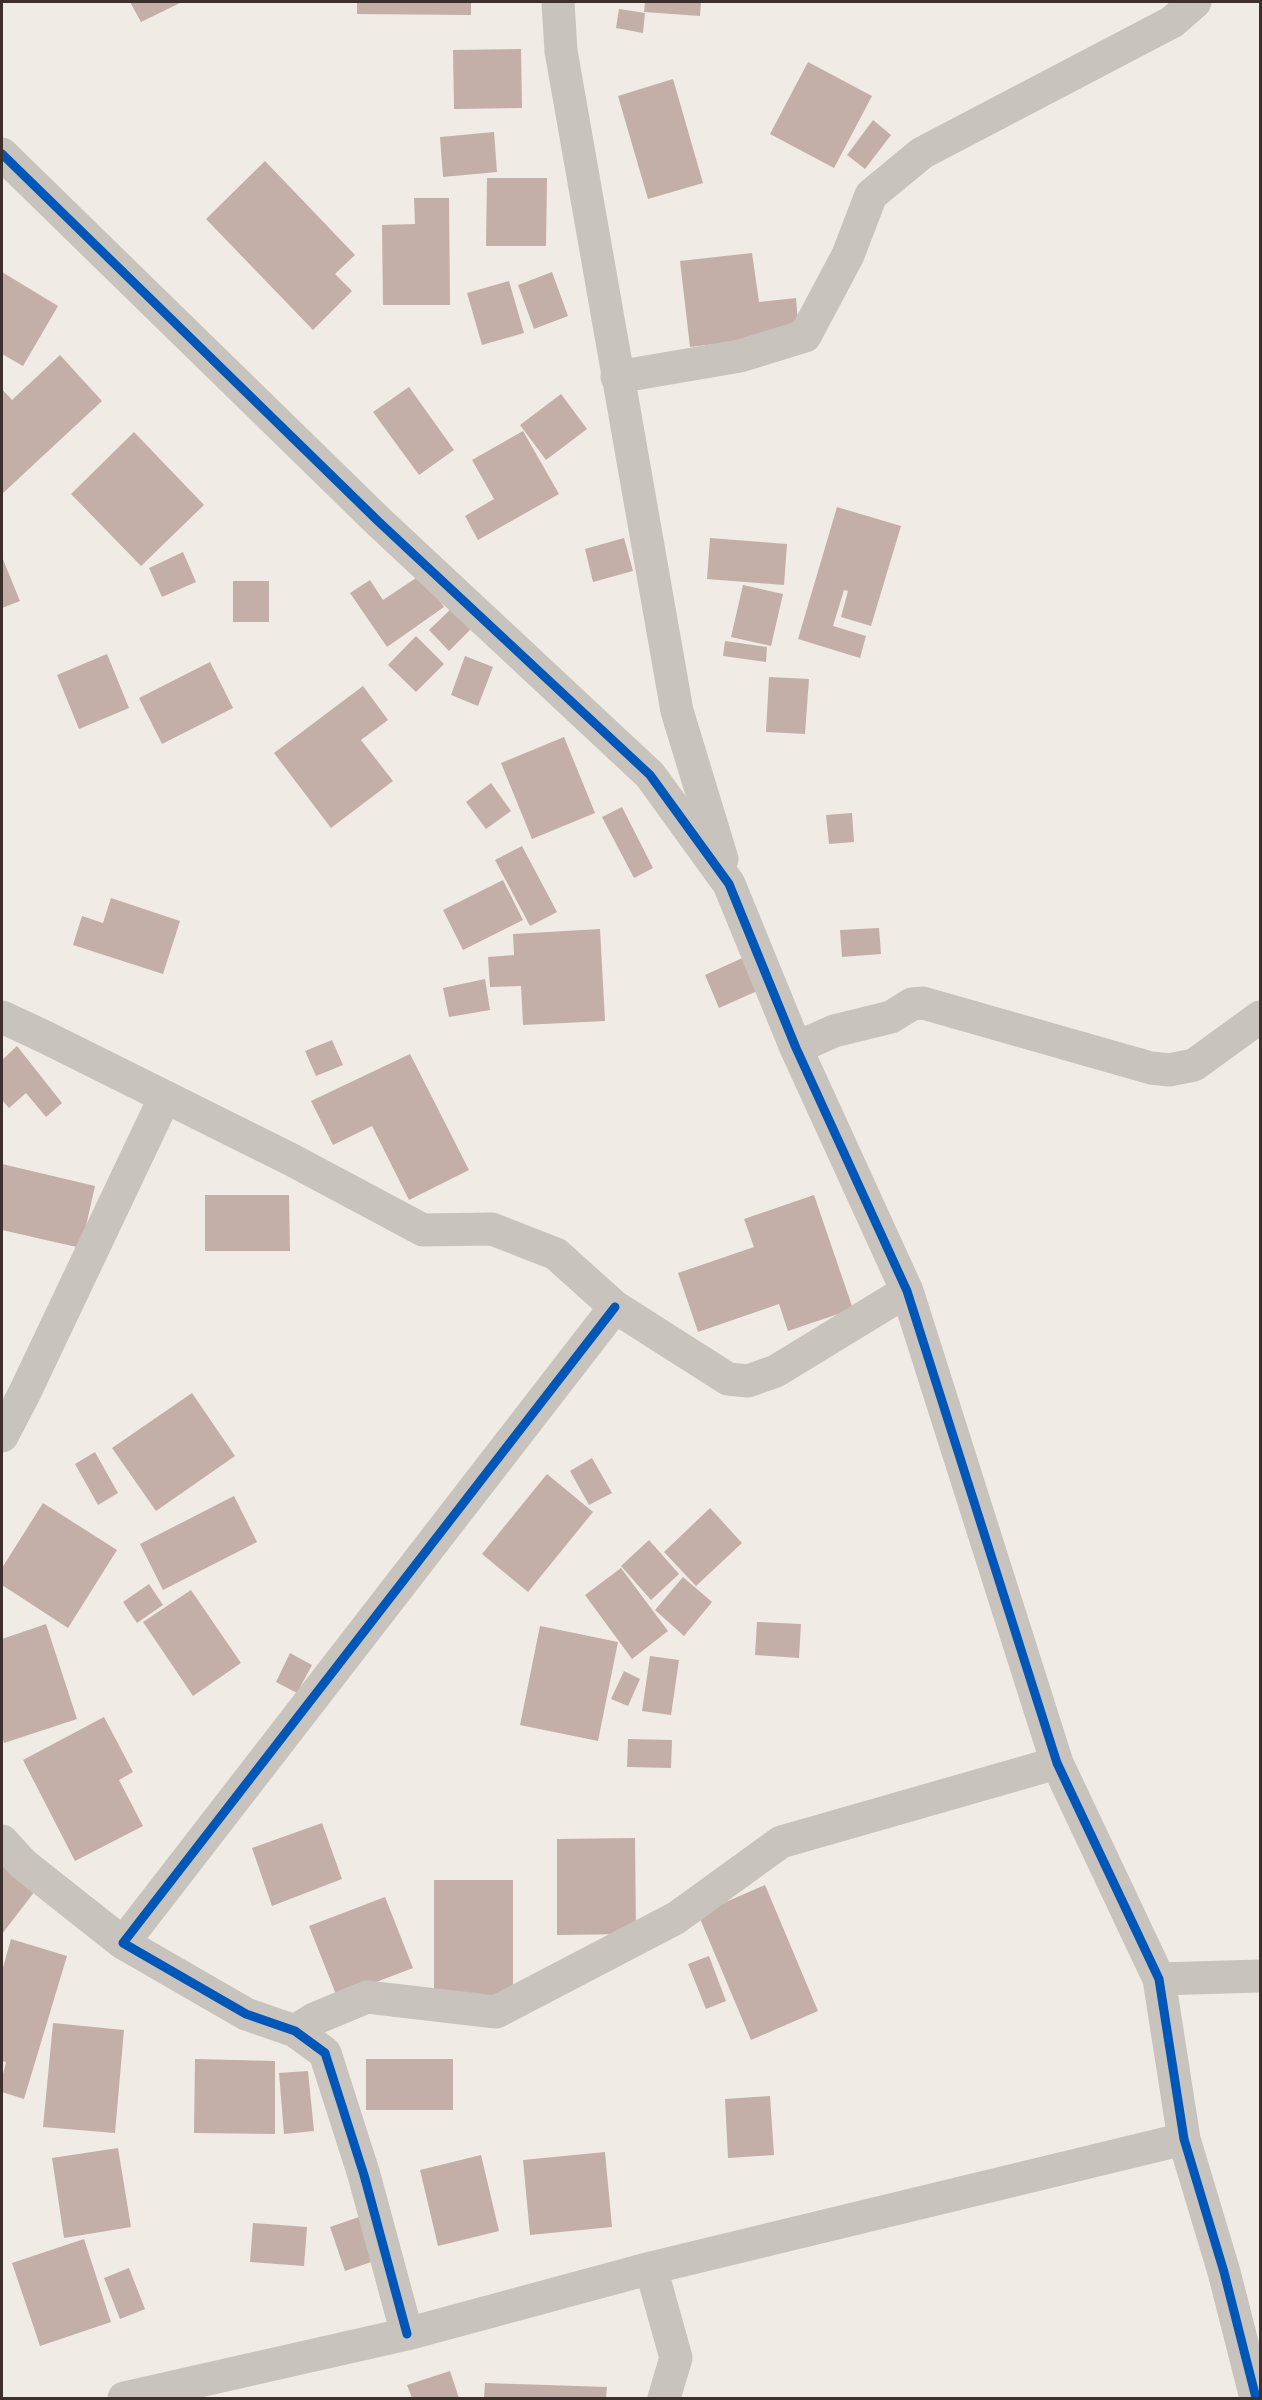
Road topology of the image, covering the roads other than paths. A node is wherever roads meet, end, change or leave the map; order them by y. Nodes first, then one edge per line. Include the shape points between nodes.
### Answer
1 (558, 2) edge
2 (1195, 2) edge
3 (2, 154) edge
4 (617, 377) junction
5 (729, 884) junction
6 (2, 1017) edge
7 (1260, 1017) edge
8 (796, 1048) junction
9 (165, 1097) junction
10 (907, 1290) junction
11 (615, 1307) junction
12 (2, 1436) edge
13 (1057, 1763) junction
14 (2, 1841) edge
15 (123, 1943) junction
16 (1260, 1976) edge
17 (1159, 1980) junction
18 (295, 2031) junction
19 (1184, 2139) junction
20 (651, 2268) junction
21 (407, 2334) junction
22 (124, 2398) edge
23 (664, 2398) edge
24 (1256, 2398) edge

1 - 4 street via 561,51
2 - 4 street via 1172,22 922,153 871,195 849,255 805,336 740,356
3 - 5 street via 371,514 650,775
4 - 5 street via 677,711
5 - 8 street
6 - 9 street
7 - 8 street via 1194,1065 1169,1070 923,1003 912,1004 891,1017 834,1031
8 - 10 street
9 - 11 street via 423,1230 492,1229 556,1254
9 - 12 street
10 - 11 street via 776,1371 748,1381 728,1379
10 - 13 street
11 - 15 street
13 - 17 street
13 - 18 street via 781,1842 676,1918 496,2012 367,1997
14 - 15 street via 23,1864
15 - 18 street via 246,2014
16 - 17 street
17 - 19 street
18 - 21 street via 325,2053 364,2175
19 - 20 street
19 - 24 street via 1224,2271
20 - 21 street
20 - 23 street via 676,2358
21 - 22 street

